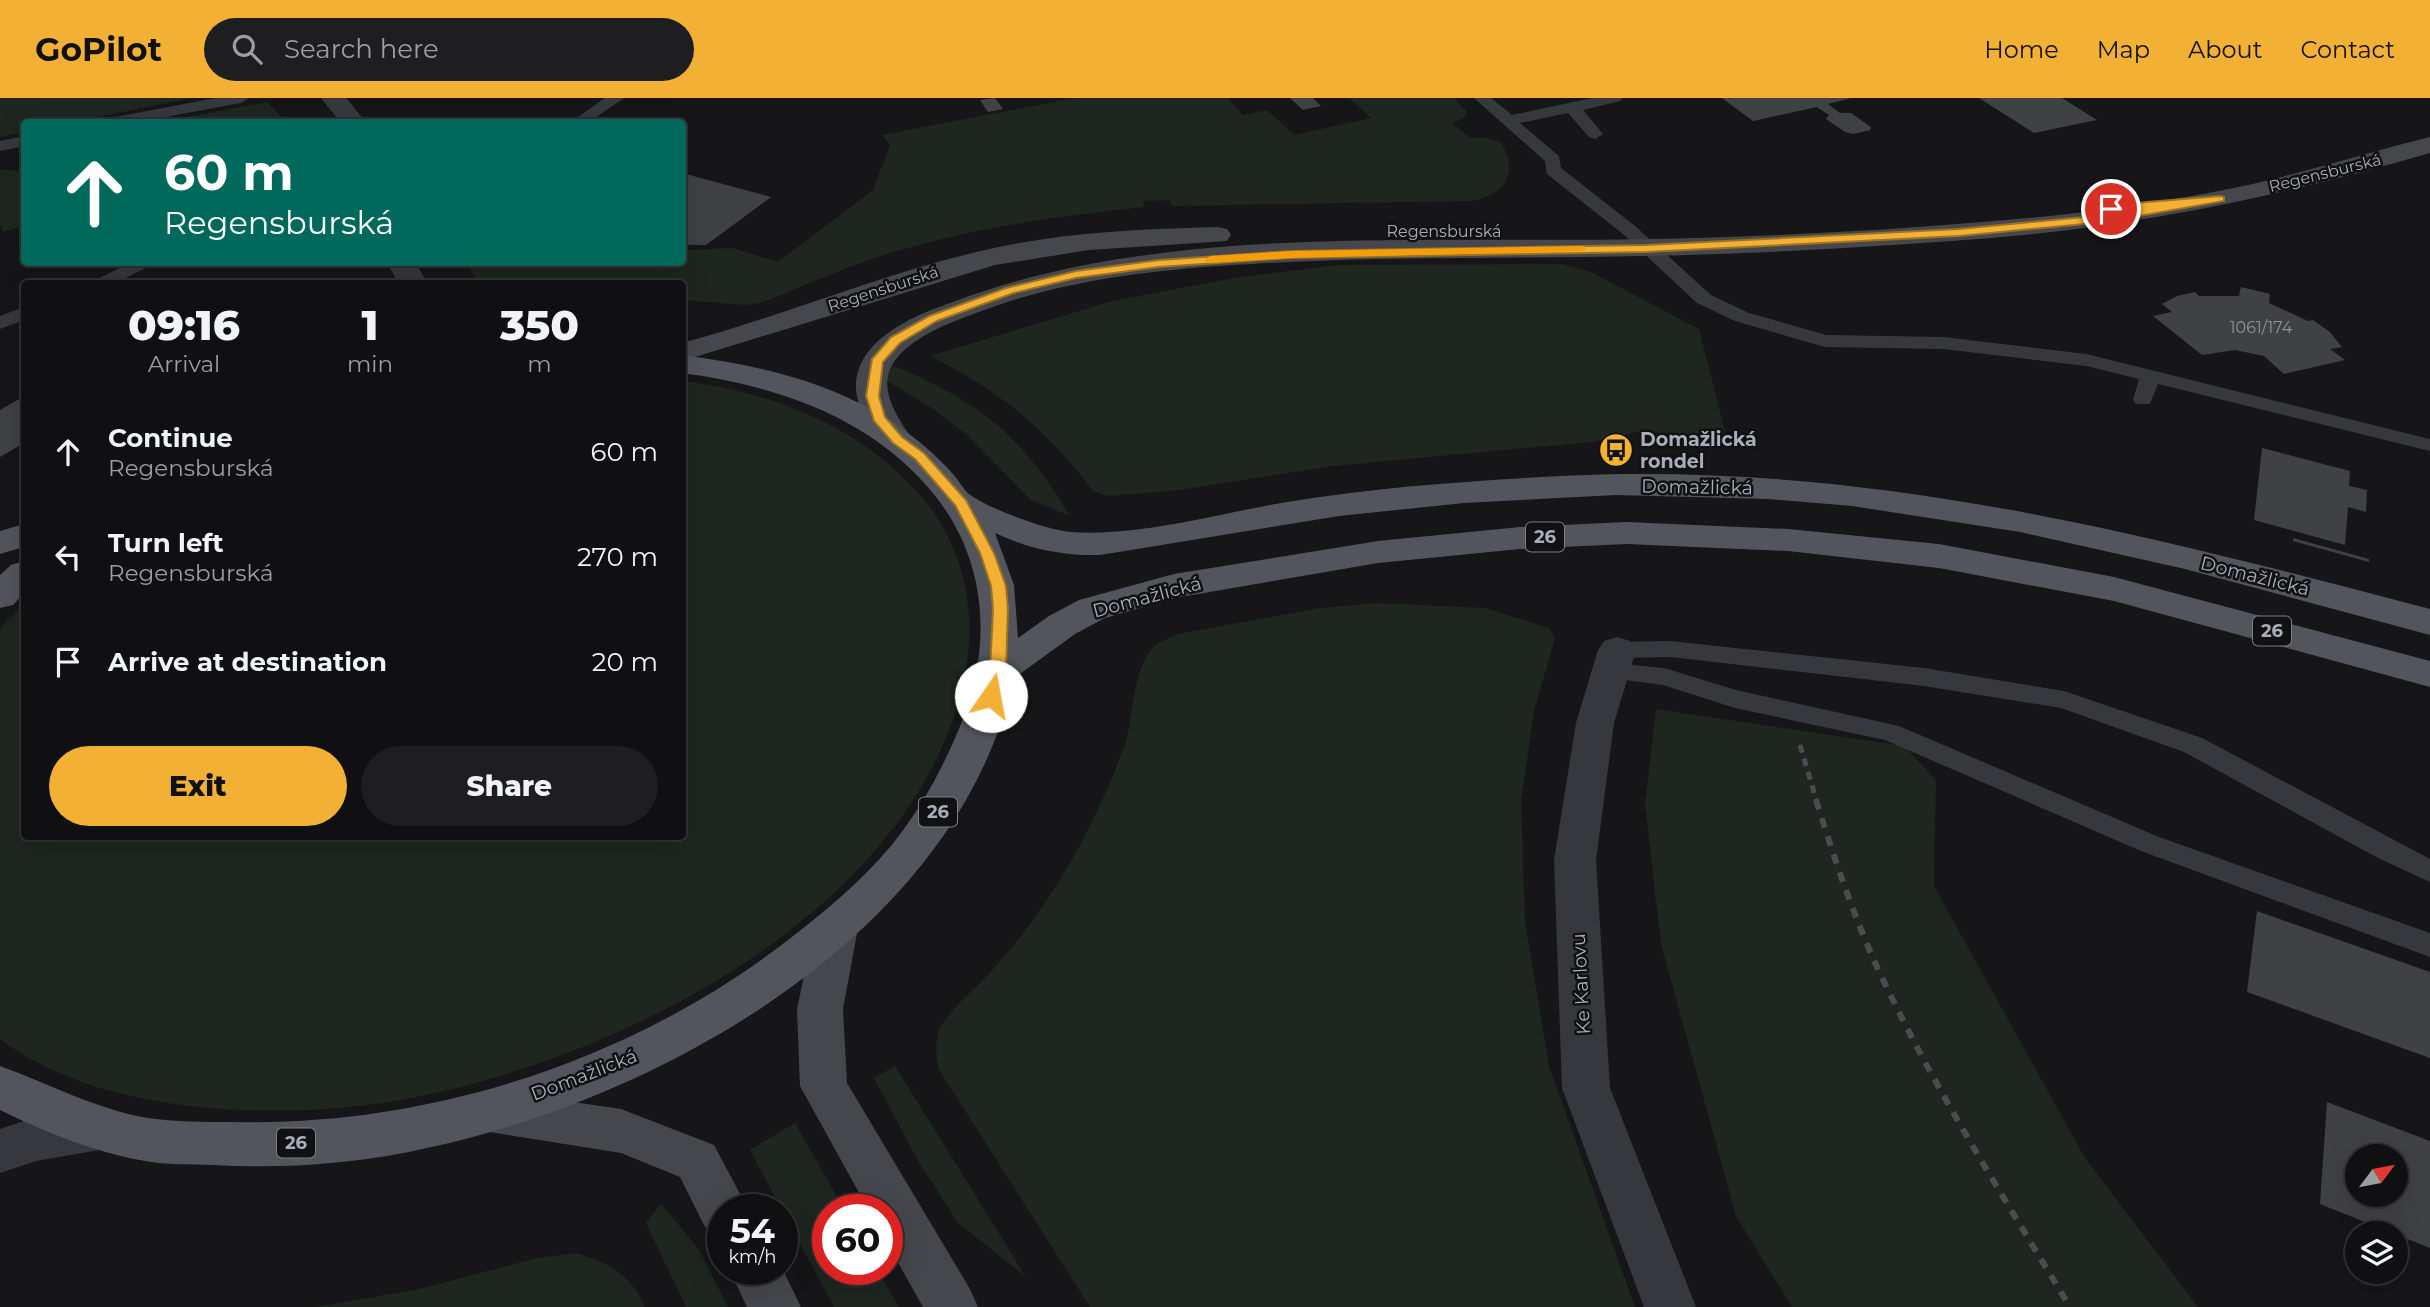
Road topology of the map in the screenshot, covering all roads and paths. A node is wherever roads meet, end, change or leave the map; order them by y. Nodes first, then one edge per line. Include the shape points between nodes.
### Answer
1 (241, 98) edge
2 (333, 98) edge
3 (616, 98) edge
4 (1482, 98) edge
5 (1614, 98) edge
6 (1572, 107) junction
7 (132, 119) edge
8 (350, 119) edge
9 (584, 119) edge
10 (1508, 121) junction
11 (1595, 134) dead end
12 (21, 142) edge
13 (2430, 145) edge
14 (0, 146) edge
15 (1638, 239) junction
16 (139, 266) edge
17 (106, 280) edge
18 (21, 314) edge
19 (0, 323) edge
20 (686, 351) edge
21 (686, 365) edge
22 (2150, 375) junction
23 (2143, 400) dead end
24 (897, 440) junction
25 (2430, 445) edge
26 (961, 503) junction
27 (21, 537) edge
28 (0, 543) edge
29 (21, 576) edge
30 (0, 596) edge
31 (2430, 622) edge
32 (1614, 660) junction
33 (998, 671) junction
34 (2430, 674) edge
35 (2430, 871) edge
36 (836, 928) junction
37 (2430, 944) edge
38 (0, 1087) edge
39 (490, 1111) junction
40 (100, 1128) junction
41 (0, 1151) edge
42 (715, 1194) edge
43 (763, 1285) edge
44 (775, 1307) edge
45 (952, 1307) edge
46 (1670, 1307) edge

1 - 7 lane
2 - 8 street
3 - 9 lane
4 - 10 lane
5 - 6 lane
6 - 10 lane
6 - 11 lane
10 - 15 lane via 1553,160 1553,170
12 - 14 lane
13 - 15 main road, Regensburská via 2220,199 2105,219 1959,232
15 - 20 main road, Regensburská via 1331,232 1077,242 966,263
15 - 22 lane via 1704,299 1742,317 1825,341 1942,343 2086,360
15 - 24 main road, Regensburská via 1147,265 1076,274 1010,290 933,318 895,340 877,362 872,396 878,418
16 - 17 lane
18 - 19 lane
21 - 24 main road, Domažlická / 26 via 785,383 866,419
22 - 23 lane
22 - 25 lane
24 - 26 main road, Domažlická / 26 via 920,456
26 - 31 main road, Domažlická / 26 via 1025,533 1060,543 1105,543 1359,502 1514,489 1768,488 1934,507 2108,538
26 - 33 main road, Domažlická / 26 via 999,586
27 - 28 main road
29 - 30 main road
32 - 35 lane via 1670,649 1924,677 2064,701 2193,745
32 - 37 lane via 1735,699 1890,732 2150,844
32 - 46 street, Ke Karlovu via 1595,723 1575,860 1586,1088
33 - 34 main road, Domažlická / 26 via 1062,625 1092,610 1174,586 1378,552 1627,533 1788,540 1939,556 2114,589
33 - 36 main road, Domažlická / 26 via 981,733 949,798 901,864
36 - 39 main road, Domažlická / 26 via 738,1001 679,1034 621,1063
36 - 45 main road via 820,1009 824,1086
38 - 40 main road, Domažlická / 26 via 48,1112
39 - 40 main road, Domažlická / 26 via 371,1137 265,1146 148,1140
39 - 42 main road via 621,1131 657,1144 697,1161
40 - 41 street via 36,1139
43 - 44 main road

